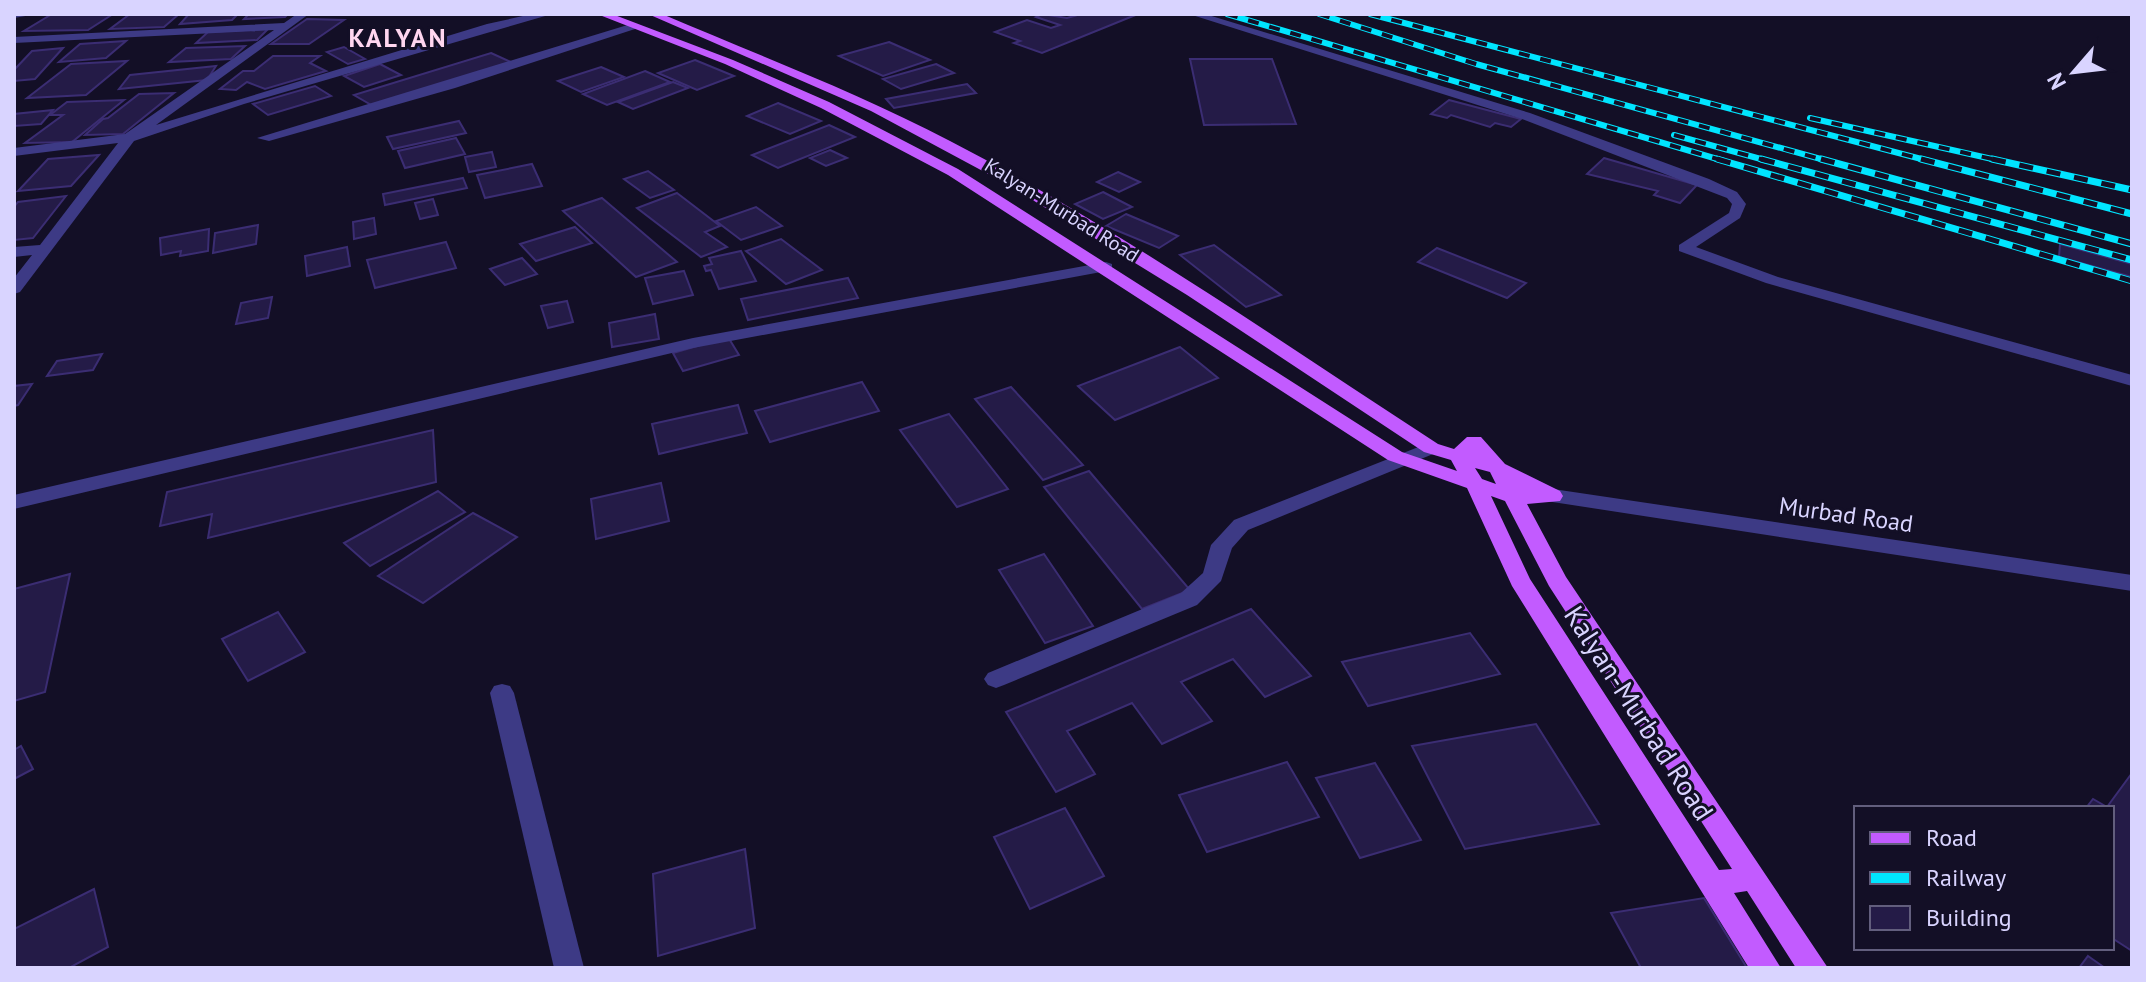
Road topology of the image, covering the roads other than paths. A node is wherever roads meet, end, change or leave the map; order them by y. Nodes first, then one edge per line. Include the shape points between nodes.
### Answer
1 (304, 14) edge
2 (547, 14) edge
3 (602, 14) edge
4 (653, 14) edge
5 (1194, 14) edge
6 (287, 26) junction
7 (634, 26) junction
8 (14, 40) edge
9 (129, 138) junction
10 (264, 138) dead end
11 (14, 152) edge
12 (44, 249) junction
13 (14, 252) edge
14 (1106, 267) junction
15 (14, 289) edge
16 (2132, 381) edge
17 (1431, 448) junction
18 (1466, 449) junction
19 (1404, 459) junction
20 (1498, 468) junction
21 (1475, 483) junction
22 (1511, 496) junction
23 (1553, 496) junction
24 (14, 502) edge
25 (2132, 583) edge
26 (1615, 668) junction
27 (1576, 670) junction
28 (996, 679) dead end
29 (502, 693) dead end
30 (1682, 770) junction
31 (1644, 776) junction
32 (1754, 878) junction
33 (1712, 884) junction
34 (569, 968) edge
35 (1766, 968) edge
36 (1813, 968) edge

1 - 6 street
2 - 9 street via 476,30
3 - 7 main road, Kalyan-Murbad Road
4 - 17 main road, Kalyan-Murbad Road via 840,90 1024,187
5 - 16 street via 1526,116 1732,195 1739,204 1735,215 1684,248 1772,280
6 - 8 street
6 - 9 street
7 - 10 street
7 - 14 main road, Kalyan-Murbad Road via 729,62 877,130
9 - 11 street
9 - 12 street
12 - 13 street
12 - 15 street
14 - 19 main road, Kalyan-Murbad Road
14 - 24 street via 693,343
17 - 18 main road, Kalyan-Murbad Road
17 - 19 street
18 - 20 main road, Kalyan-Murbad Road
18 - 21 main road, Kalyan-Murbad Road
19 - 21 main road, Kalyan-Murbad Road
19 - 28 street via 1241,525 1222,545 1213,576 1189,599
20 - 22 main road, Kalyan-Murbad Road
20 - 23 main road, Kalyan-Murbad Road
21 - 22 main road, Kalyan-Murbad Road
21 - 27 main road, Kalyan-Murbad Road via 1520,581
22 - 23 main road, Kalyan-Murbad Road
22 - 26 main road, Kalyan-Murbad Road via 1557,581
23 - 25 street, Murbad Road
26 - 27 main road
26 - 30 main road, Kalyan-Murbad Road
27 - 31 main road, Kalyan-Murbad Road
29 - 34 street
30 - 31 main road
30 - 32 main road, Kalyan-Murbad Road
31 - 33 main road, Kalyan-Murbad Road
32 - 33 main road
32 - 36 main road, Kalyan-Murbad Road
33 - 35 main road, Kalyan-Murbad Road

